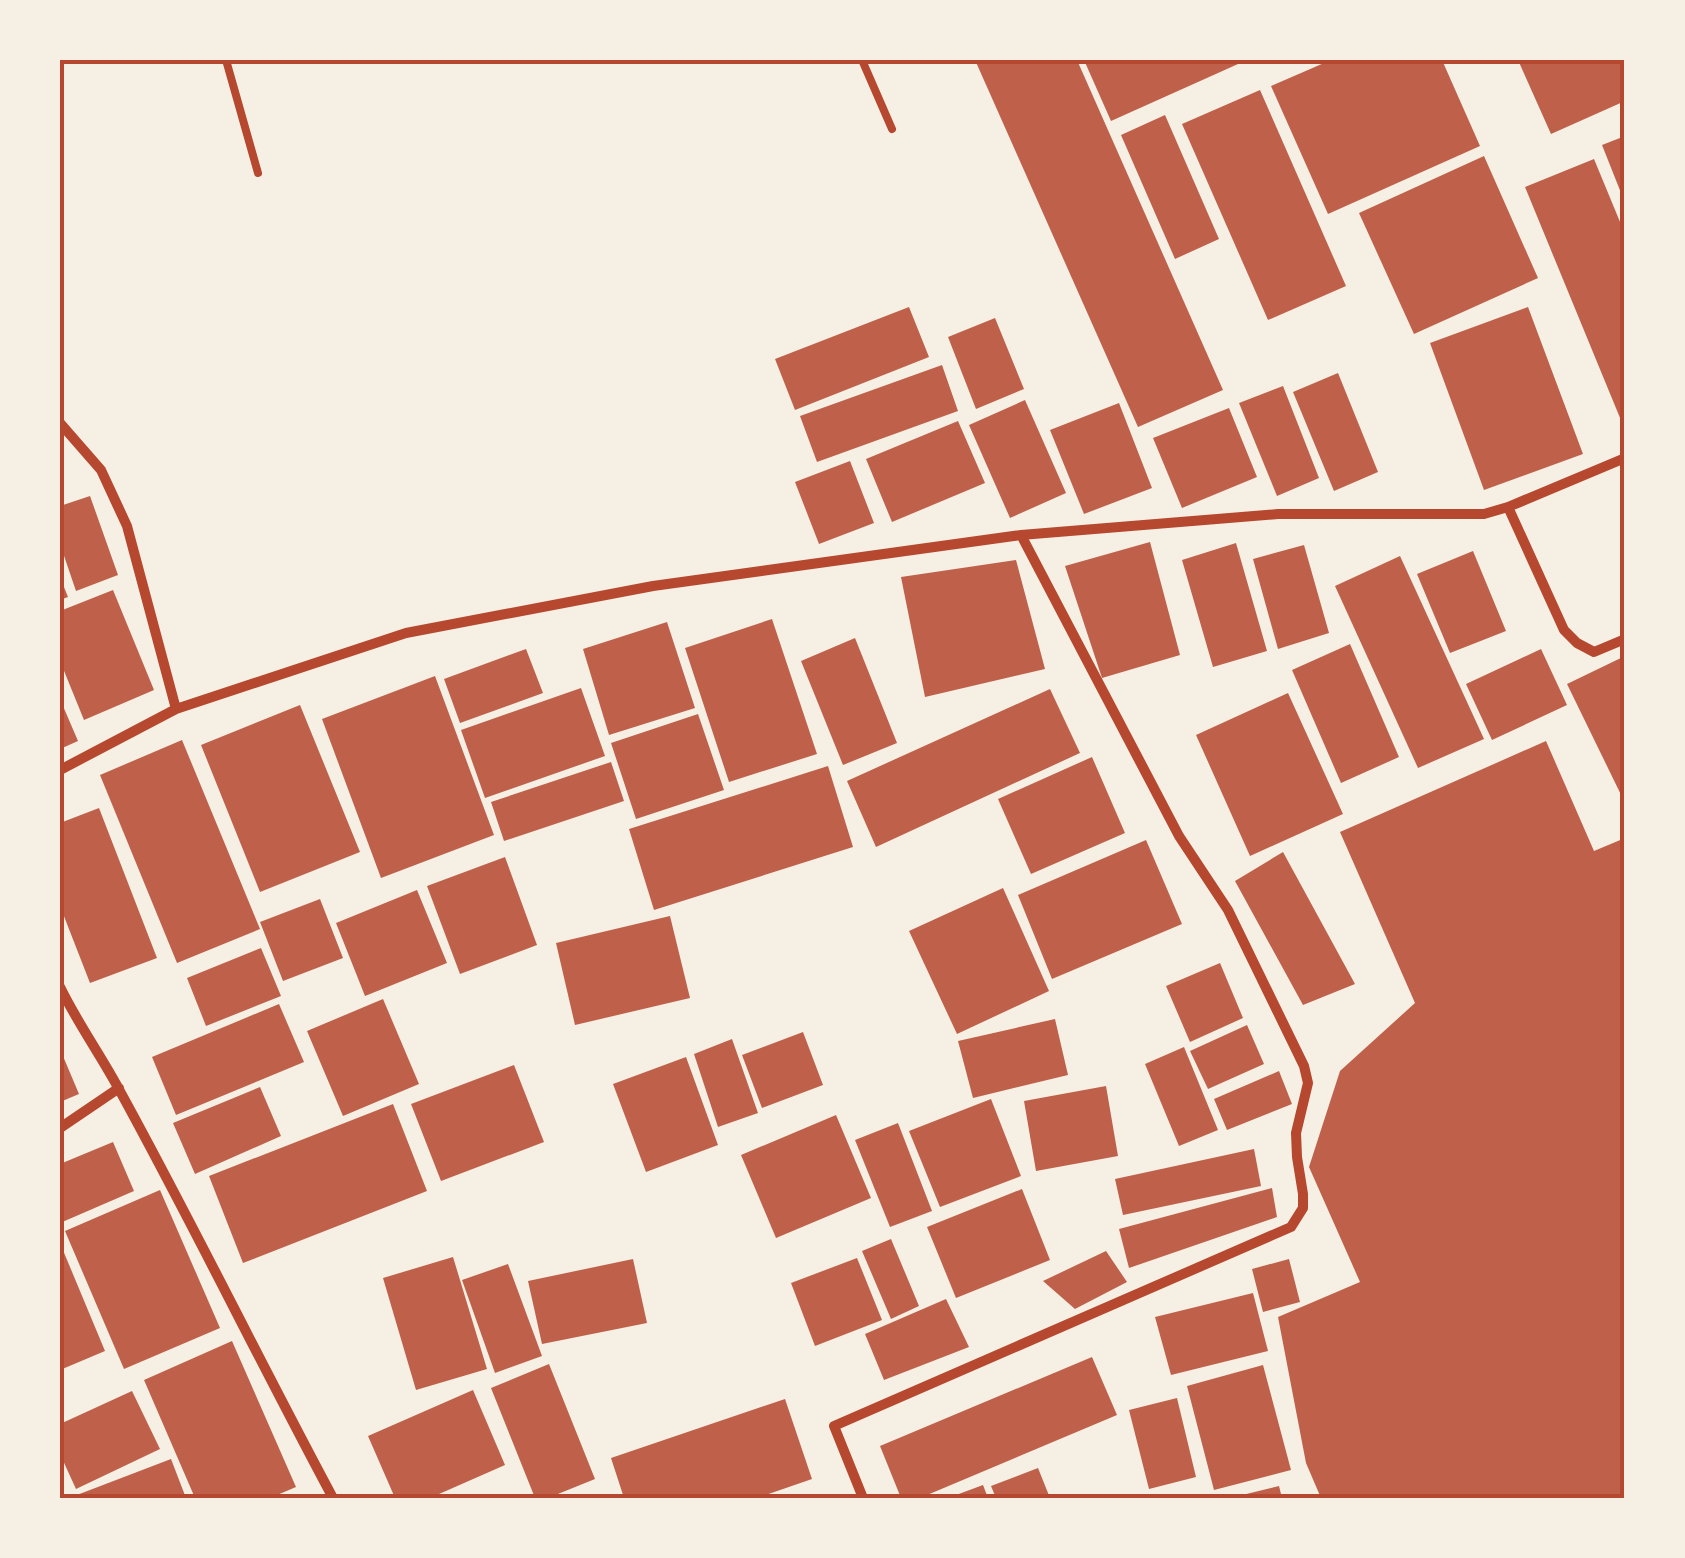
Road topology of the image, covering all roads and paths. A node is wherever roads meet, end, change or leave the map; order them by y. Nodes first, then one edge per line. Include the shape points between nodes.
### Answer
1 (226, 60) edge
2 (862, 60) edge
3 (892, 129) dead end
4 (258, 172) dead end
5 (60, 423) edge
6 (1625, 458) edge
7 (1508, 507) junction
8 (1022, 535) junction
9 (1625, 639) edge
10 (176, 709) junction
11 (60, 770) edge
12 (60, 988) edge
13 (119, 1088) junction
14 (60, 1128) edge
15 (332, 1498) edge
16 (863, 1498) edge

1 - 4 lane
2 - 3 lane
5 - 10 street via 101,470 127,526
6 - 7 street
7 - 8 street via 1484,514 1278,514
7 - 9 street via 1564,630 1594,652
8 - 10 street via 653,586 406,633
8 - 16 street via 1179,836 1228,910 1304,1066 1308,1083 1296,1134 1303,1208 1291,1227 834,1426
10 - 11 street
12 - 13 street
13 - 14 street
13 - 15 street

